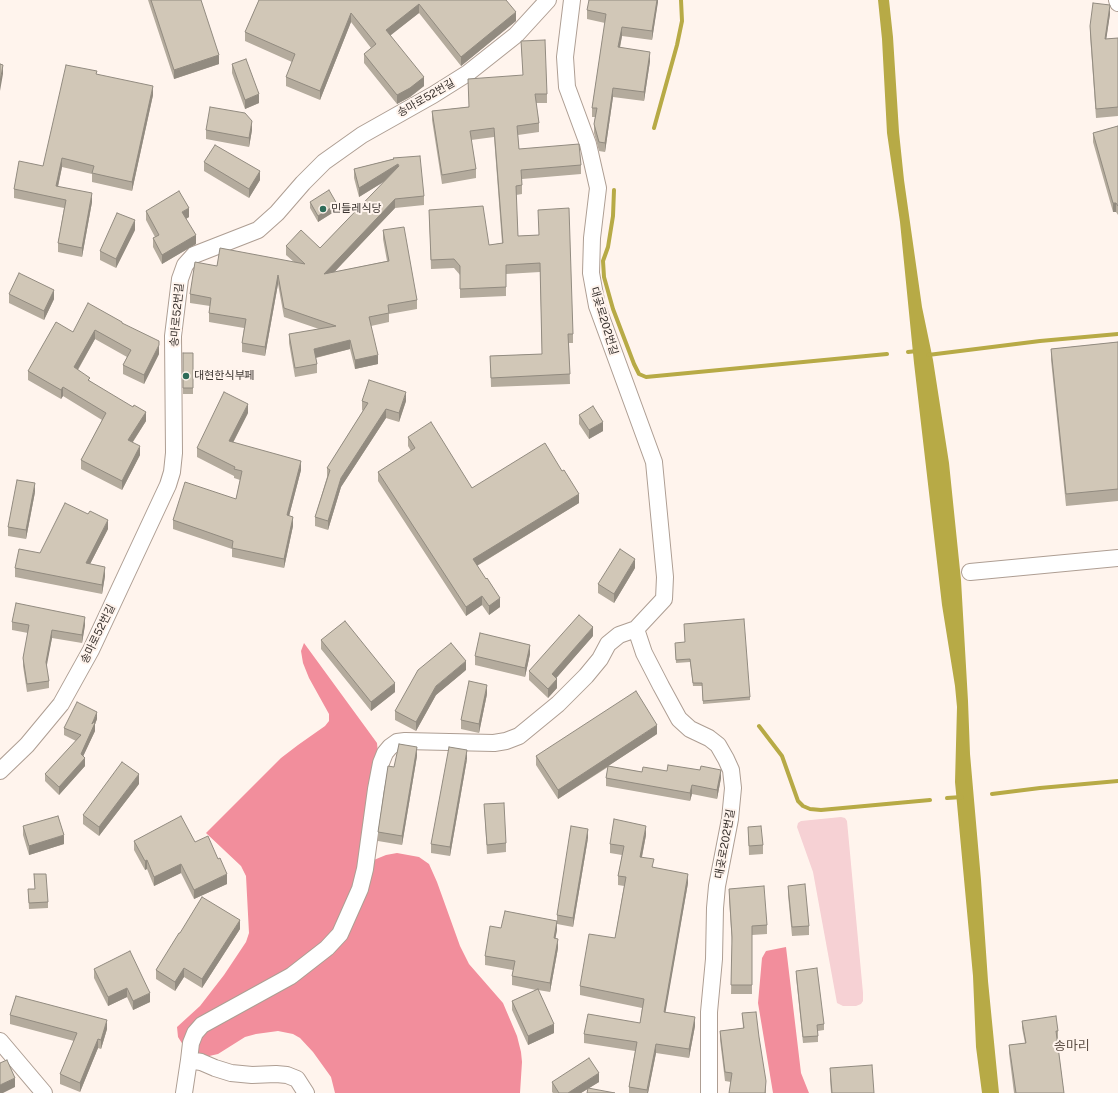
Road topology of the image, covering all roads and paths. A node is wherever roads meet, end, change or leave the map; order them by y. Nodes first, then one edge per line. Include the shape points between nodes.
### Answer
1 (548, 0) edge
2 (572, 0) edge
3 (1117, 0) edge
4 (1118, 3) edge
5 (1118, 558) edge
6 (970, 572) dead end
7 (636, 629) junction
8 (0, 771) edge
9 (0, 1041) edge
10 (189, 1060) junction
11 (44, 1093) edge
12 (184, 1093) edge
13 (306, 1093) edge
14 (709, 1093) edge

1 - 8 street, 송마로52번길 via 516,35 468,73 362,135 324,162 258,230 194,255 185,265 180,279 173,336 174,453 168,485 94,643 61,704 27,746
2 - 7 street, 대곶로202번길 via 565,57 567,87 588,144 598,188 591,273 597,306 654,462 665,577 664,599
3 - 4 street
5 - 6 street
7 - 10 street, 대곶로202번길 via 619,635 608,644 586,676 558,704 519,736 494,742 397,742 390,747 381,764 360,889 340,934 327,948 291,976 202,1026 195,1033
7 - 14 street, 대곶로202번길 via 644,653 679,719 690,729 718,745 726,758 733,788 715,908 709,1012
9 - 11 street
10 - 12 street, 대곶로202번길
10 - 13 street via 231,1073 288,1075 297,1079

